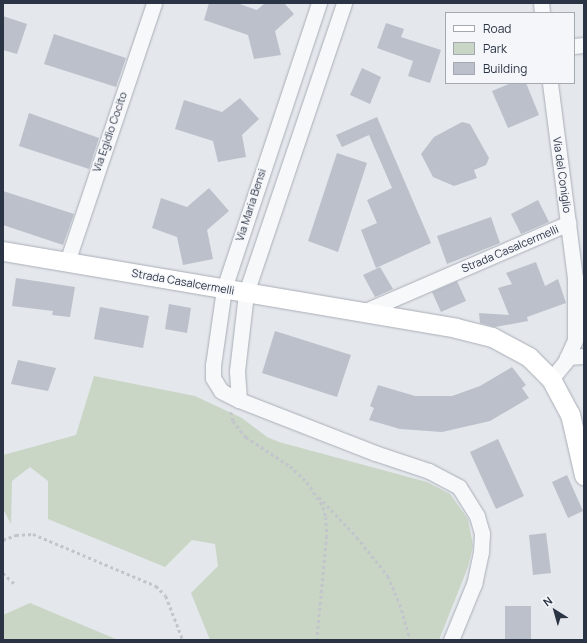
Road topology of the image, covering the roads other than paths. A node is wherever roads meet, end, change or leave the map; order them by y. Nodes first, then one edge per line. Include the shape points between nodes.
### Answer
1 (154, 3) edge
2 (319, 3) edge
3 (344, 3) edge
4 (550, 84) edge
5 (569, 223) junction
6 (3, 251) edge
7 (67, 262) junction
8 (224, 289) junction
9 (246, 292) junction
10 (363, 312) junction
11 (584, 356) edge
12 (567, 357) junction
13 (551, 379) junction
14 (239, 400) junction
15 (584, 475) edge
16 (451, 640) edge

1 - 7 street, Via Egidio Cocito
2 - 8 street, Via Maria Bensi
3 - 9 street
4 - 5 street, Via del Coniglio
5 - 10 street, Strada Casalcermelli
5 - 12 street, Via del Coniglio via 575,276 575,340
6 - 7 main road, Strada Casalcermelli
7 - 8 main road, Strada Casalcermelli
8 - 9 main road, Strada Casalcermelli
8 - 14 street, Via Maria Bensi via 212,365 213,378 221,392
9 - 10 main road, Strada Casalcermelli
9 - 14 street via 237,372
10 - 13 main road, Strada Casalcermelli via 492,337 529,357
11 - 12 street
12 - 13 street, Via del Coniglio
13 - 15 main road, Strada Casalcermelli via 570,414
14 - 16 street via 375,453 429,471 459,487 477,516 482,533 474,584

